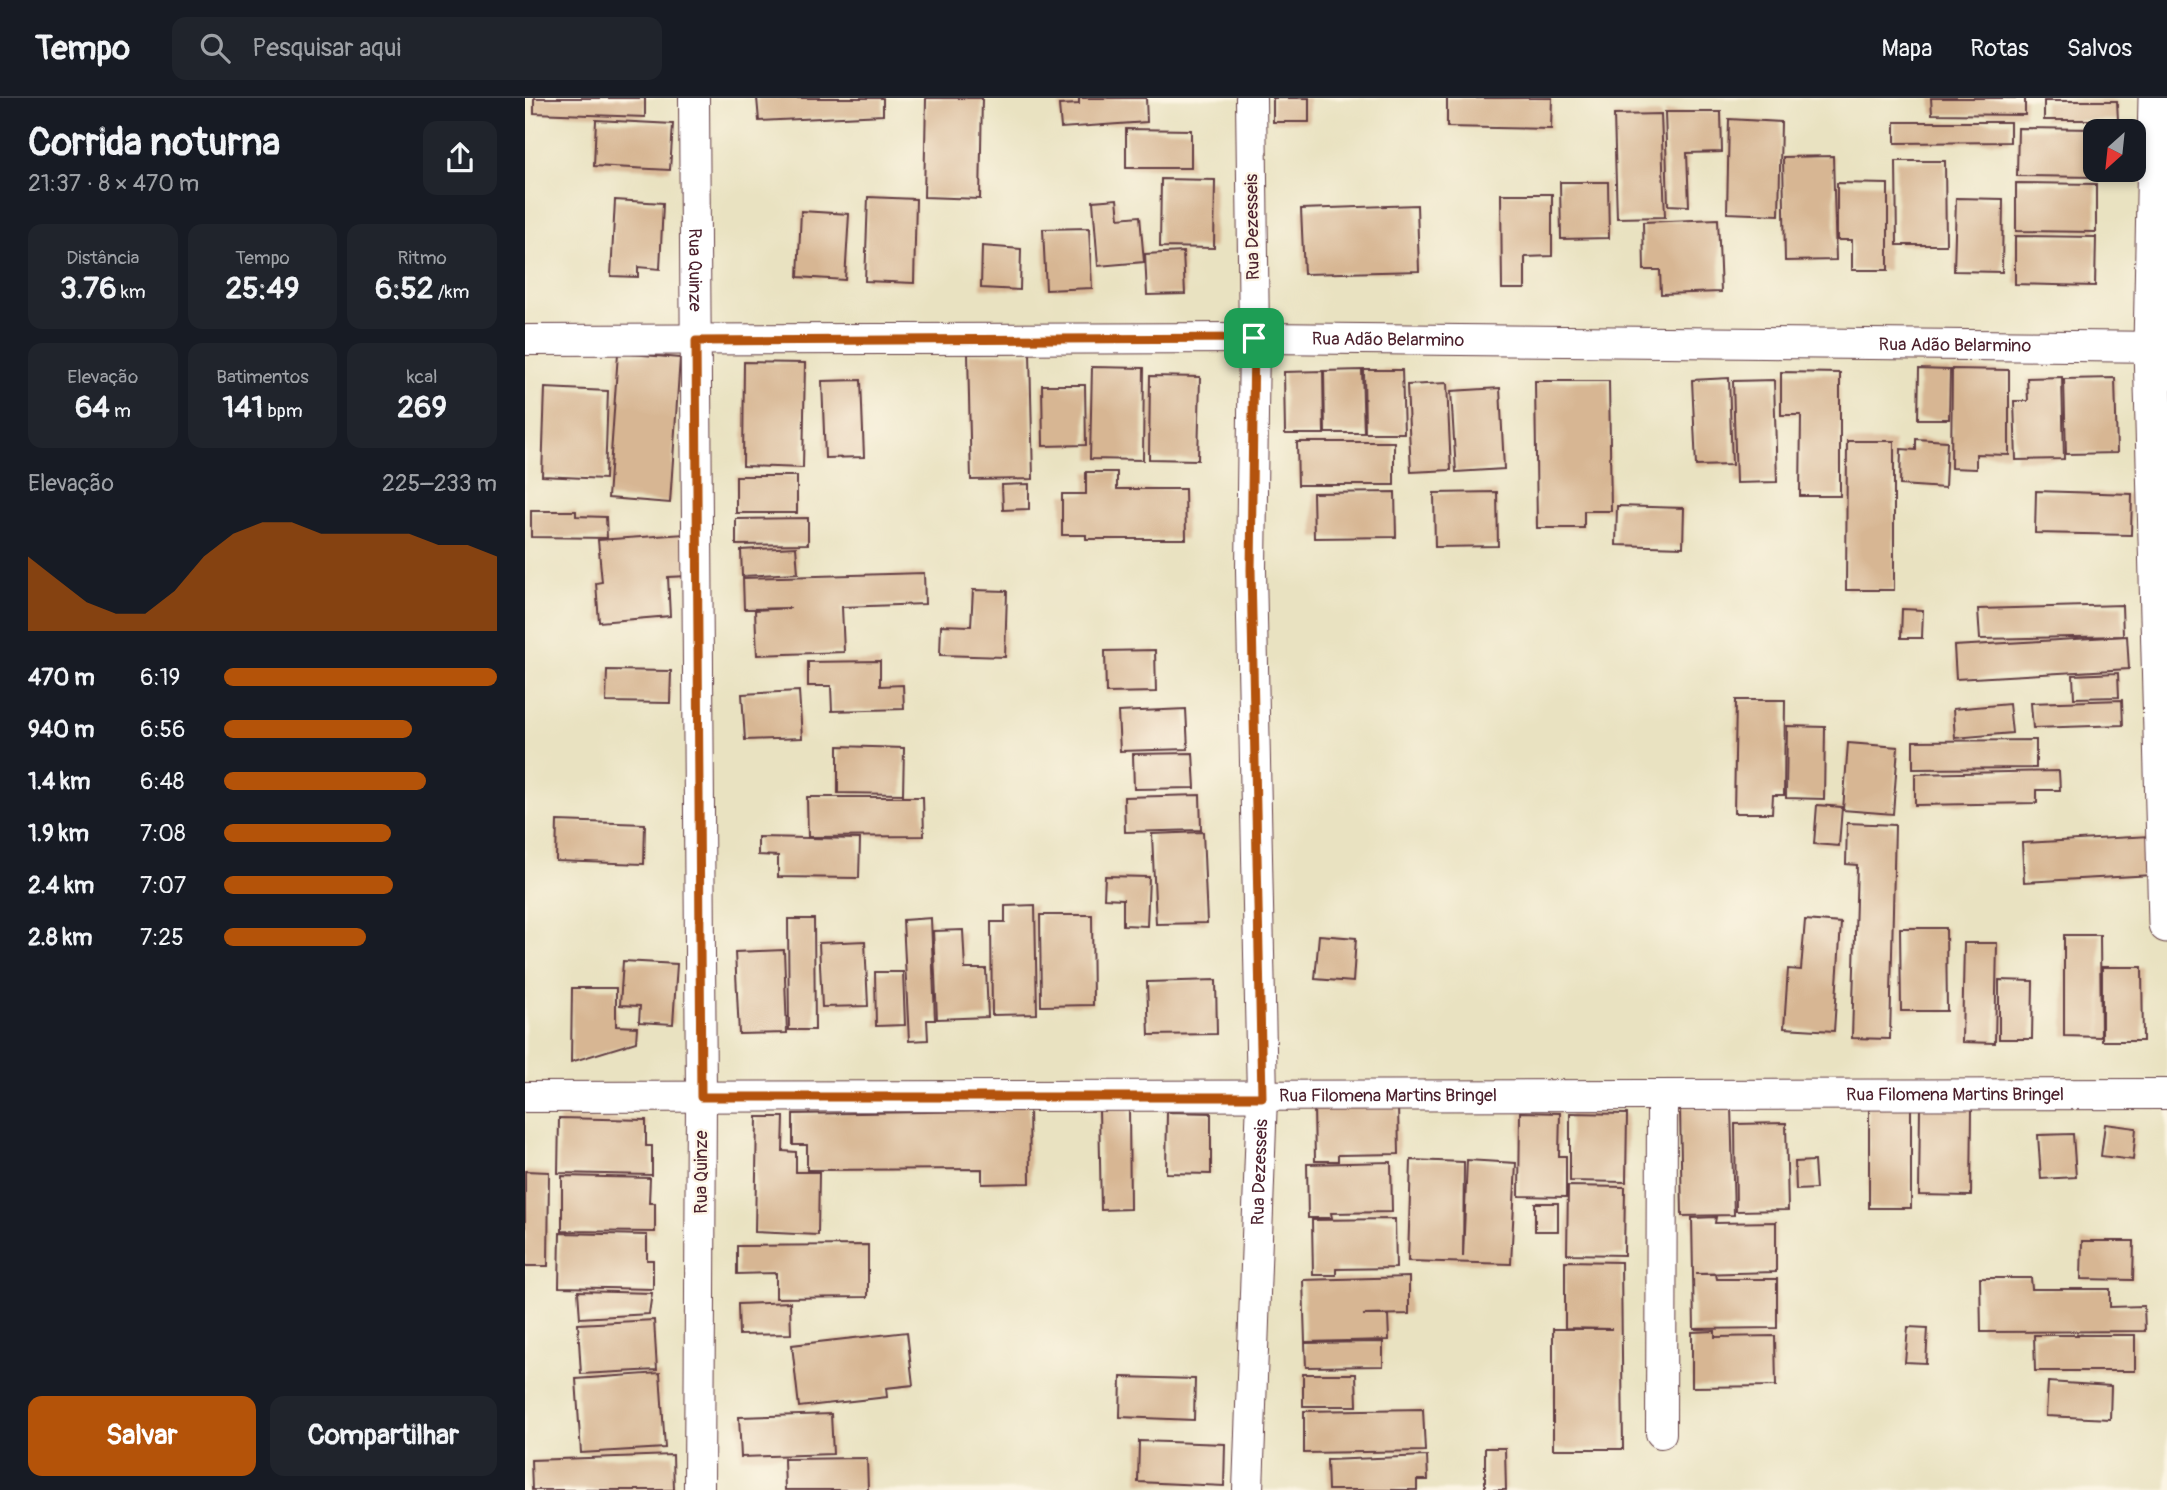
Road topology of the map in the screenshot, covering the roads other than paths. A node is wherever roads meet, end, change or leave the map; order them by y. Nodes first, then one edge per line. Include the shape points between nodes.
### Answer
1 (694, 98) edge
2 (1251, 98) edge
3 (2157, 98) edge
4 (1254, 338) junction
5 (525, 340) edge
6 (696, 341) junction
7 (2160, 347) edge
8 (2167, 925) edge
9 (2167, 1094) edge
10 (1662, 1096) junction
11 (525, 1097) edge
12 (701, 1097) junction
13 (1262, 1097) junction
14 (1661, 1433) dead end
15 (699, 1490) edge
16 (1248, 1490) edge

1 - 6 street, Rua Quinze
2 - 4 street, Rua Dezesseis
3 - 7 street
4 - 6 street, Rua Adão Belarmino
4 - 7 street, Rua Adão Belarmino
4 - 13 street, Rua Dezesseis via 1251,570
5 - 6 street, Rua Adão Belarmino
6 - 12 street, Rua Quinze
7 - 8 street
9 - 10 street, Rua Filomena Martins Bringel
10 - 13 street, Rua Filomena Martins Bringel
10 - 14 street
11 - 12 street, Rua Filomena Martins Bringel
12 - 13 street, Rua Filomena Martins Bringel
12 - 15 street, Rua Quinze
13 - 16 street, Rua Dezesseis

